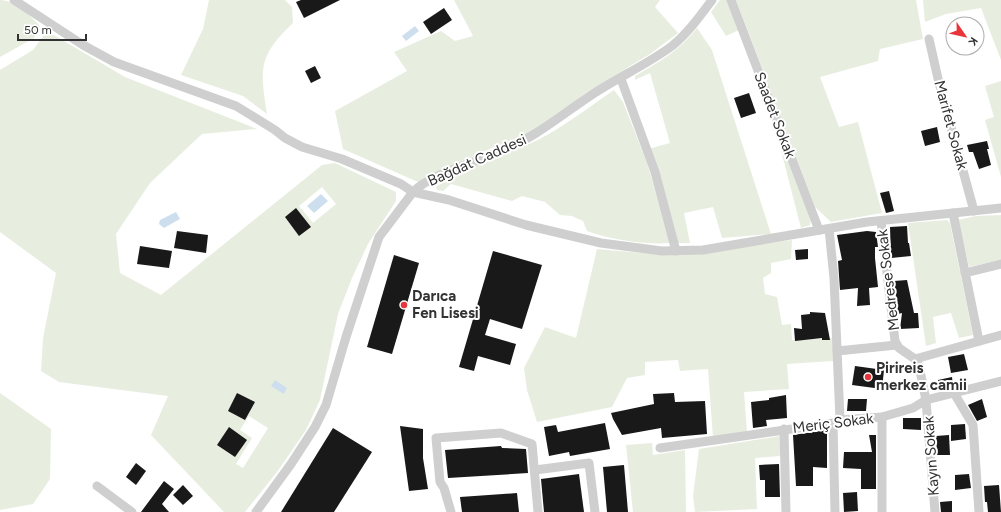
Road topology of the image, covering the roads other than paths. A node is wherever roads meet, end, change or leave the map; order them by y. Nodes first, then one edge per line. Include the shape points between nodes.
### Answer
1 (14, 0) edge
2 (712, 0) edge
3 (731, 0) edge
4 (929, 38) dead end
5 (621, 79) junction
6 (413, 192) junction
7 (1001, 208) edge
8 (974, 210) junction
9 (953, 213) junction
10 (881, 221) junction
11 (824, 230) junction
12 (676, 251) junction
13 (1001, 264) edge
14 (965, 272) junction
15 (1001, 335) edge
16 (978, 341) junction
17 (897, 345) junction
18 (837, 351) junction
19 (915, 359) junction
20 (1001, 381) edge
21 (954, 393) junction
22 (926, 400) junction
23 (882, 417) junction
24 (837, 421) junction
25 (784, 429) junction
26 (660, 448) dead end
27 (534, 470) junction
28 (97, 486) dead end
29 (132, 512) edge
30 (256, 512) edge
31 (451, 512) edge
32 (538, 512) edge
33 (595, 512) edge
34 (786, 512) edge
35 (835, 512) edge
36 (882, 512) edge
37 (935, 512) edge
38 (979, 512) edge

1 - 6 street via 114,62 236,106 302,147 342,159 401,184
2 - 5 street, Bağdat Caddesi via 693,26 674,45
3 - 11 street, Saadet Sokak
4 - 8 street, Marifet Sokak
5 - 6 street, Bağdat Caddesi via 587,98 539,133 419,186
5 - 12 street via 655,172
6 - 12 street via 449,200 526,225 601,243
6 - 30 street, Bağdat Caddesi via 379,237 326,404 315,427
7 - 8 street
8 - 9 street
9 - 10 street
9 - 14 street
10 - 11 street
10 - 17 street, Medrese Sokak
11 - 12 street via 703,250
11 - 18 street, Saadet Sokak via 834,278
13 - 14 street
14 - 16 street
15 - 16 street
16 - 19 street
17 - 18 street
17 - 19 street, Medrese Sokak
18 - 24 street, Saadet Sokak
19 - 22 street, Kayın Sokak via 919,366
20 - 21 street, Meriç Sokak
21 - 22 street, Meriç Sokak
21 - 38 street via 973,425
22 - 23 street, Meriç Sokak via 913,408
22 - 37 street, Kayın Sokak
23 - 24 street, Meriç Sokak
23 - 36 street
24 - 25 street, Meriç Sokak
24 - 35 street, Saadet Sokak
25 - 26 street, Meriç Sokak
25 - 34 street
27 - 31 street via 532,444 501,433 436,438 440,482
27 - 32 street
27 - 33 street via 589,463
28 - 29 street

